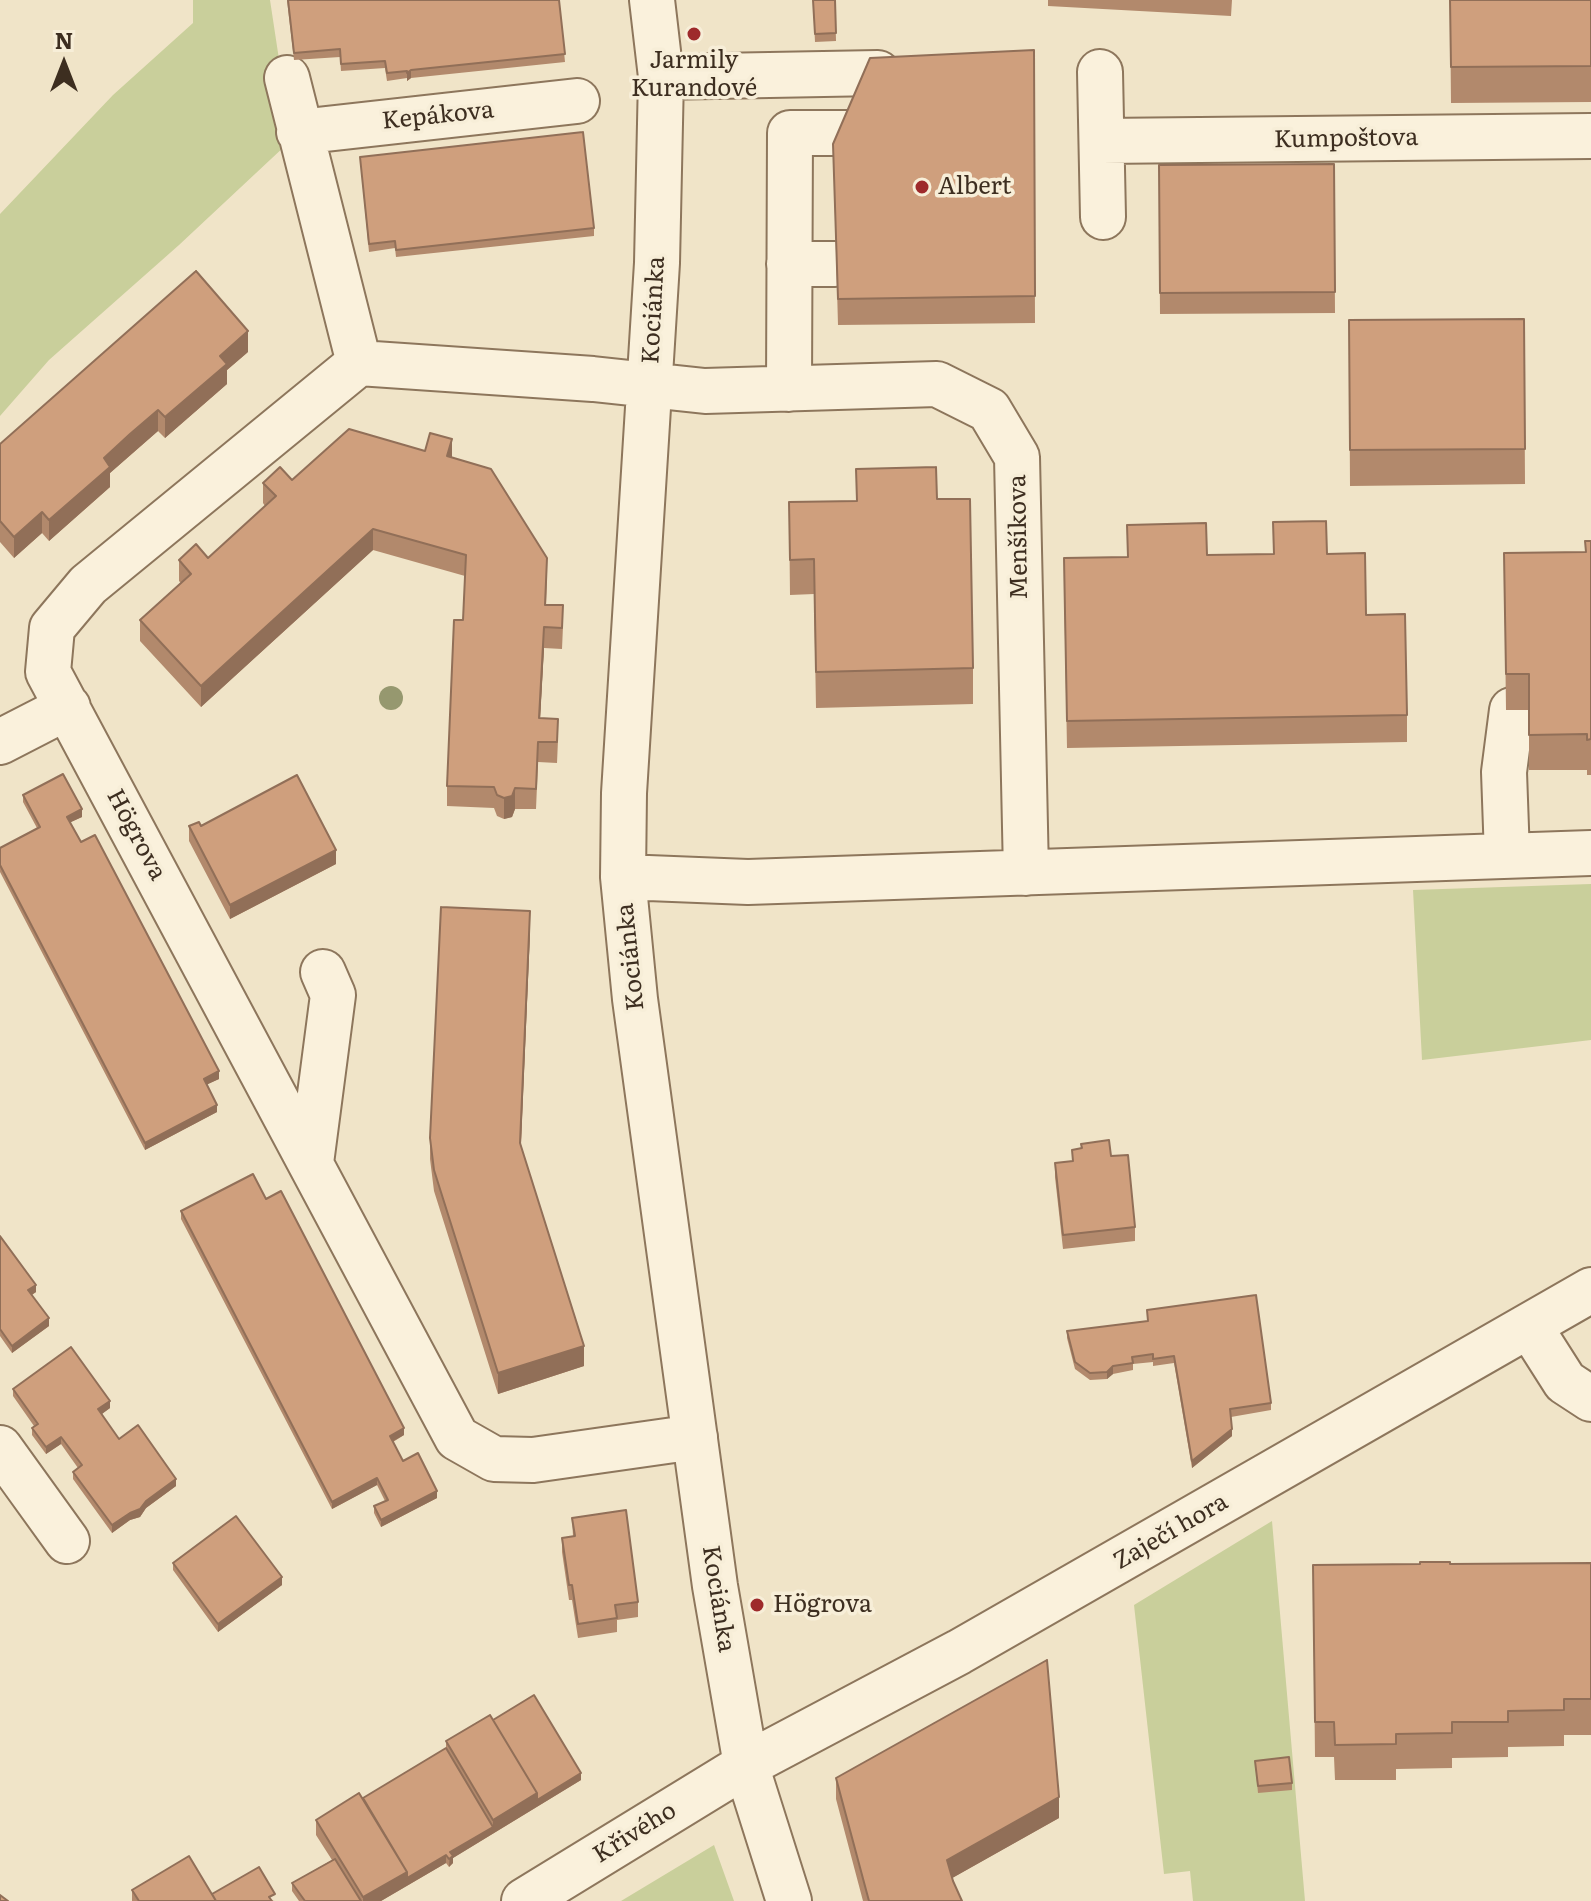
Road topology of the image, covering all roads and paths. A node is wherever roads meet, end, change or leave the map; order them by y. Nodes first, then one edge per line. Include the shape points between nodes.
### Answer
1 (652, 0) edge
2 (1100, 72) dead end
3 (878, 73) edge
4 (661, 77) junction
5 (287, 78) dead end
6 (577, 101) dead end
7 (299, 132) junction
8 (849, 133) edge
9 (1591, 136) edge
10 (1102, 141) junction
11 (1103, 217) dead end
12 (789, 264) junction
13 (835, 264) edge
14 (359, 363) junction
15 (650, 384) junction
16 (789, 389) junction
17 (68, 707) junction
18 (1512, 710) edge
19 (0, 742) edge
20 (1591, 853) edge
21 (1507, 856) junction
22 (1026, 873) junction
23 (623, 877) junction
24 (323, 972) dead end
25 (311, 1163) junction
26 (1591, 1290) edge
27 (1530, 1327) junction
28 (1591, 1399) edge
29 (695, 1437) junction
30 (0, 1448) edge
31 (67, 1541) dead end
32 (746, 1765) junction
33 (524, 1901) edge
34 (789, 1901) edge

1 - 4 street, Kociánka
2 - 10 street
3 - 4 street
4 - 15 street, Kociánka
5 - 7 street
6 - 7 street, Kepákova
7 - 14 street
8 - 12 street via 790,133
9 - 10 street, Kumpoštova
10 - 11 street
12 - 13 street
12 - 16 street
14 - 15 street
14 - 17 street, Högrova via 88,585 70,606 52,628 48,672
15 - 16 street, Menšíkova via 705,391
15 - 23 street, Kociánka
16 - 22 street, Menšíkova via 937,384 989,410 1017,457
17 - 19 street
17 - 25 street, Högrova
18 - 21 street via 1504,772
20 - 21 street
21 - 22 street
22 - 23 street via 748,882
23 - 29 street, Kociánka via 633,987
24 - 25 street via 333,995
25 - 29 street, Högrova via 457,1438 494,1459 533,1460
26 - 27 street, Zaječí hora
27 - 28 street via 1565,1382
27 - 32 street, Zaječí hora via 959,1652
29 - 32 street, Kociánka
30 - 31 street
32 - 33 street, Křivého
32 - 34 street, Kociánka

